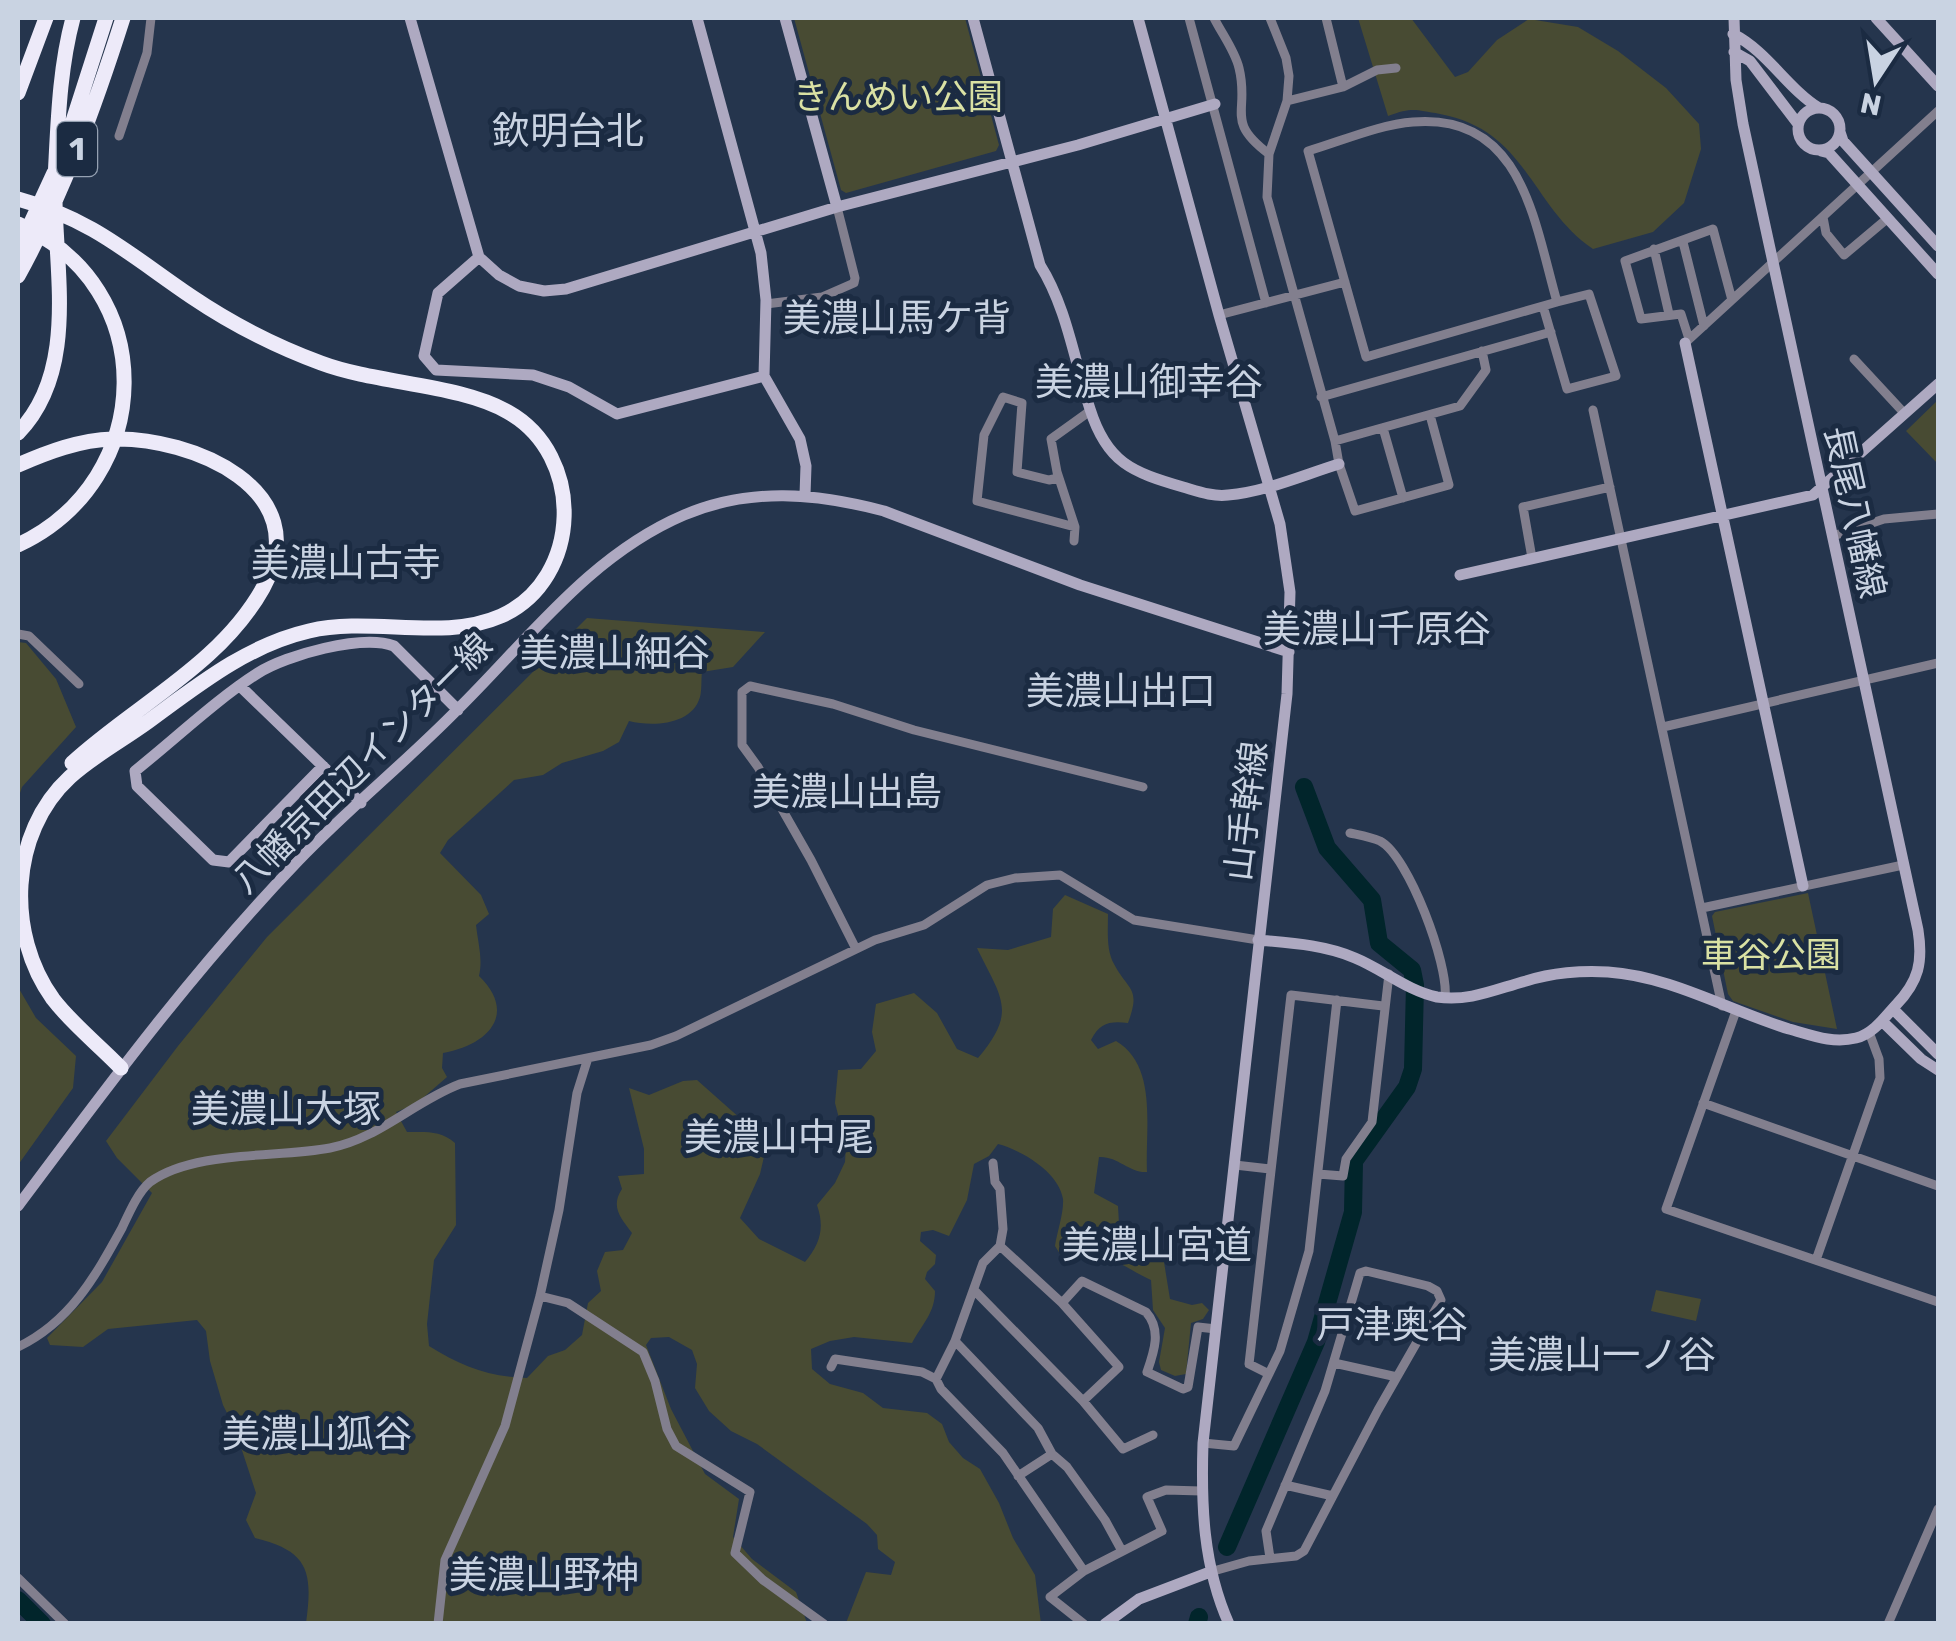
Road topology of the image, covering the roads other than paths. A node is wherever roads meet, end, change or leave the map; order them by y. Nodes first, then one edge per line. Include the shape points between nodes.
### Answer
1 (46, 18) edge
2 (73, 18) edge
3 (106, 18) edge
4 (123, 18) edge
5 (151, 18) edge
6 (410, 18) edge
7 (697, 18) edge
8 (786, 18) edge
9 (973, 18) edge
10 (1138, 18) edge
11 (1189, 18) edge
12 (1214, 18) edge
13 (1270, 18) edge
14 (1326, 18) edge
15 (1734, 18) edge
16 (1876, 18) edge
17 (1733, 34) junction
18 (1734, 52) junction
19 (1396, 68) dead end
20 (1938, 86) edge
21 (1342, 87) junction
22 (18, 93) edge
23 (1288, 101) junction
24 (1215, 104) junction
25 (1818, 108) junction
26 (1938, 111) edge
27 (1167, 118) junction
28 (1798, 124) junction
29 (1840, 132) junction
30 (119, 136) dead end
31 (1821, 150) junction
32 (1269, 154) junction
33 (1014, 161) junction
34 (1872, 172) junction
35 (1858, 185) junction
36 (18, 199) edge
37 (836, 207) junction
38 (1823, 216) junction
39 (1888, 218) junction
40 (1916, 221) junction
41 (18, 224) edge
42 (756, 233) junction
43 (1902, 233) junction
44 (1683, 242) junction
45 (1938, 246) edge
46 (1654, 249) junction
47 (18, 251) edge
48 (480, 257) junction
49 (1625, 260) junction
50 (1612, 263) dead end
51 (1772, 263) junction
52 (1938, 274) edge
53 (18, 276) edge
54 (1345, 282) junction
55 (1295, 295) junction
56 (1732, 300) junction
57 (1557, 302) junction
58 (1266, 303) junction
59 (766, 304) junction
60 (1543, 306) junction
61 (1669, 314) junction
62 (1219, 315) junction
63 (1704, 326) junction
64 (1551, 332) junction
65 (1687, 341) junction
66 (1482, 352) junction
67 (1854, 359) dead end
68 (764, 376) junction
69 (1938, 384) edge
70 (1321, 397) junction
71 (1594, 410) dead end
72 (1090, 412) junction
73 (1905, 414) junction
74 (1430, 415) junction
75 (1383, 428) junction
76 (18, 433) edge
77 (1335, 441) junction
78 (1339, 464) junction
79 (18, 465) edge
80 (1058, 478) junction
81 (1270, 485) junction
82 (1610, 487) junction
83 (1822, 488) junction
84 (806, 495) junction
85 (1403, 498) junction
86 (1938, 514) edge
87 (1722, 515) junction
88 (1076, 527) junction
89 (1621, 536) junction
90 (1833, 536) junction
91 (1074, 540) dead end
92 (18, 544) edge
93 (1532, 558) junction
94 (1460, 575) dead end
95 (18, 634) edge
96 (1289, 652) junction
97 (1938, 663) edge
98 (1864, 680) junction
99 (79, 684) dead end
100 (241, 687) junction
101 (1763, 702) junction
102 (458, 710) junction
103 (1663, 727) junction
104 (323, 766) junction
105 (1143, 787) dead end
106 (361, 803) junction
107 (1350, 833) dead end
108 (18, 850) edge
109 (1903, 865) junction
110 (1802, 886) junction
111 (1702, 908) junction
112 (1258, 940) junction
113 (18, 943) edge
114 (856, 949) junction
115 (1388, 974) junction
116 (1445, 997) junction
117 (1337, 1000) junction
118 (1383, 1006) junction
119 (1722, 1006) junction
120 (1893, 1009) junction
121 (1736, 1011) junction
122 (1882, 1020) junction
123 (1868, 1032) junction
124 (1938, 1054) edge
125 (588, 1058) junction
126 (121, 1068) junction
127 (1938, 1070) edge
128 (1703, 1103) junction
129 (1855, 1157) junction
130 (993, 1163) dead end
131 (1235, 1165) junction
132 (1270, 1169) junction
133 (1318, 1174) junction
134 (1938, 1186) edge
135 (18, 1206) edge
136 (1000, 1246) junction
137 (1816, 1260) junction
138 (974, 1290) junction
139 (540, 1296) junction
140 (1938, 1302) edge
141 (1062, 1303) junction
142 (1349, 1311) junction
143 (1425, 1328) junction
144 (1216, 1329) junction
145 (955, 1342) junction
146 (18, 1346) edge
147 (1334, 1363) junction
148 (831, 1367) dead end
149 (1269, 1374) junction
150 (1397, 1377) junction
151 (936, 1379) junction
152 (1083, 1401) junction
153 (1153, 1435) dead end
154 (1203, 1443) junction
155 (1052, 1454) junction
156 (1018, 1476) junction
157 (1286, 1485) junction
158 (1201, 1491) junction
159 (1333, 1496) junction
160 (1938, 1510) edge
161 (1122, 1551) junction
162 (1270, 1558) junction
163 (1084, 1571) junction
164 (1210, 1572) junction
165 (18, 1578) edge
166 (65, 1624) edge
167 (438, 1624) edge
168 (824, 1624) edge
169 (1084, 1624) edge
170 (1106, 1624) edge
171 (1229, 1624) edge
172 (1888, 1624) edge

1 - 22 highway
2 - 76 highway via 62,65 56,179 59,321 48,378
3 - 47 highway via 68,142
4 - 53 highway, 1 via 82,138
5 - 30 street via 147,53
6 - 48 street
7 - 42 street
8 - 37 street
9 - 33 street
10 - 27 street, 山手幹線
11 - 24 street
12 - 32 street via 1240,69 1246,136
13 - 23 street via 1286,58
14 - 21 street
15 - 17 street, 長尾八幡線
16 - 20 street
17 - 18 street, 長尾八幡線
17 - 25 street
18 - 28 street via 1750,61
18 - 51 street, 長尾八幡線
19 - 21 street
21 - 23 street
23 - 32 street
24 - 27 street
24 - 58 street
25 - 28 street
25 - 29 street via 1832,112
26 - 34 street
27 - 33 street
27 - 62 street, 山手幹線
28 - 31 street via 1802,143
29 - 31 street
29 - 34 street
31 - 35 street
32 - 55 street via 1267,197
33 - 37 street
33 - 72 street via 1040,265 1058,296
34 - 35 street
34 - 40 street
35 - 38 street
35 - 39 street
36 - 126 highway via 87,224 275,344 359,375 484,401 528,426 544,444 562,487 564,530 548,574 502,616 456,628 331,626 276,641 203,680 67,779 40,814 25,855 20,899 32,960 52,997
37 - 42 street
37 - 59 street via 854,284 822,297
38 - 39 street via 1826,233 1844,255
38 - 51 street
39 - 43 street
40 - 43 street
40 - 45 street
41 - 92 highway via 80,267 98,291 113,320 124,370 123,413 101,472 72,508
42 - 48 street via 557,291 508,281
42 - 59 street
43 - 52 street
44 - 46 street
44 - 56 street via 1713,229
44 - 63 street
46 - 49 street
46 - 61 street
48 - 68 street via 438,293 424,356 436,370 551,380 617,414
49 - 50 street
49 - 61 street via 1641,320
51 - 56 street
51 - 83 street, 長尾八幡線
54 - 55 street
54 - 57 street via 1308,151 1410,122 1440,122 1483,138 1510,162 1524,187
54 - 60 street via 1366,357
55 - 58 street
55 - 70 street
56 - 63 street
57 - 60 street
57 - 64 street via 1588,294 1616,376 1567,389
58 - 62 street
59 - 68 street
60 - 64 street
61 - 65 street via 1681,314
62 - 81 street, 山手幹線
63 - 65 street
64 - 66 street
65 - 87 street
66 - 70 street
66 - 74 street via 1486,370 1460,406
67 - 73 street
68 - 84 street via 800,439
69 - 73 street
70 - 77 street
71 - 82 street
72 - 80 street via 1051,439
72 - 81 street via 1114,456 1144,475 1227,496
73 - 83 street
74 - 75 street
74 - 85 street via 1449,485
75 - 77 street
75 - 85 street
77 - 78 street
78 - 81 street
78 - 85 street via 1356,511
79 - 108 highway via 56,449 111,439 192,450 221,462 254,490 272,524 274,549 268,578 237,622 200,663 62,773 33,811
80 - 88 street
80 - 88 street via 1017,472 1022,403 1002,397 984,434 977,501
81 - 96 street, 山手幹線 via 1289,575
82 - 89 street
82 - 93 street via 1523,508
83 - 87 street
83 - 90 street, 長尾八幡線
84 - 96 street, 八幡京田辺インター線 via 884,511 1144,607
84 - 102 street, 八幡京田辺インター線 via 752,496 662,526 602,566 541,621
86 - 90 street via 1884,519
87 - 89 street
87 - 101 street
88 - 91 street
89 - 93 street
89 - 103 street
90 - 98 street, 長尾八幡線
93 - 94 street
95 - 99 street via 30,636
96 - 112 street, 山手幹線
97 - 98 street
98 - 101 street
98 - 109 street, 長尾八幡線
100 - 102 street via 260,671 341,643 382,642 404,654
100 - 104 street
100 - 104 street via 134,776 213,860 229,862
101 - 103 street
101 - 110 street
102 - 106 street, 八幡京田辺インター線
103 - 111 street
104 - 106 street
105 - 114 street via 750,686 742,692 742,746
106 - 126 street, 八幡京田辺インター線 via 300,859
107 - 116 street via 1383,842 1414,885 1447,980
109 - 110 street
109 - 120 street, 長尾八幡線 via 1922,952 1910,992
110 - 111 street
111 - 119 street
112 - 114 street via 1134,920 1060,874 987,885 924,925
112 - 115 street via 1327,948
112 - 131 street, 山手幹線
113 - 126 highway via 52,1011
114 - 125 street via 676,1036
115 - 116 street
115 - 118 street
116 - 119 street via 1478,996 1529,979 1608,972 1648,978
117 - 118 street
117 - 132 street via 1290,994
117 - 133 street
118 - 133 street via 1372,1122 1346,1159 1343,1176
119 - 121 street
120 - 122 street, 長尾八幡線
120 - 124 street
121 - 123 street via 1822,1039
121 - 128 street
122 - 123 street, 長尾八幡線
122 - 127 street
123 - 129 street via 1880,1078
125 - 139 street
125 - 146 street via 460,1084 359,1141 169,1171 146,1185 81,1298
126 - 135 street, 八幡京田辺インター線
128 - 129 street
128 - 137 street via 1666,1209
129 - 134 street
129 - 137 street
130 - 136 street via 1004,1229
131 - 132 street
131 - 144 street, 山手幹線
132 - 149 street via 1249,1364
133 - 149 street via 1309,1250
136 - 138 street via 983,1263
136 - 141 street
137 - 140 street
138 - 145 street
138 - 152 street
139 - 167 street via 505,1426 445,1560
139 - 168 street via 568,1304 643,1352 676,1446 750,1492 736,1554
141 - 144 street via 1082,1281 1146,1312 1154,1320 1156,1345 1147,1372 1183,1389 1198,1327
141 - 152 street via 1120,1367
142 - 143 street
142 - 143 street via 1360,1273 1381,1274 1437,1291 1441,1300
142 - 147 street
143 - 150 street
144 - 154 street, 山手幹線
145 - 151 street
145 - 155 street via 1038,1428
147 - 150 street
147 - 157 street
148 - 151 street via 835,1359
149 - 154 street via 1234,1446
150 - 159 street
151 - 156 street
152 - 153 street via 1123,1448
154 - 158 street, 山手幹線
155 - 156 street
155 - 161 street
156 - 163 street
157 - 159 street
157 - 162 street via 1266,1530
158 - 161 street via 1147,1496 1162,1531
158 - 164 street, 山手幹線
159 - 162 street via 1304,1552
160 - 172 street
161 - 163 street
162 - 164 street
163 - 169 street via 1050,1597
164 - 170 street via 1139,1598
164 - 171 street, 山手幹線
165 - 166 street

